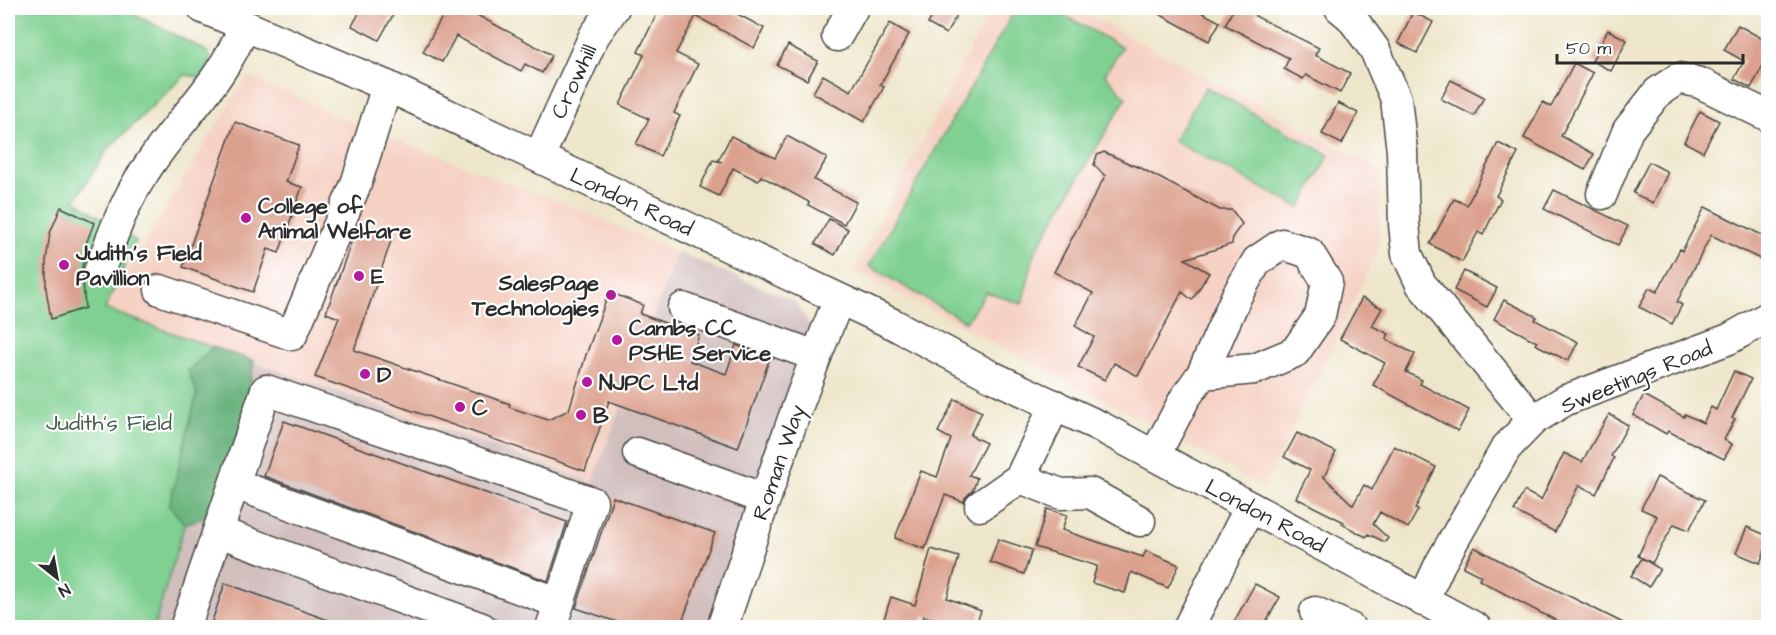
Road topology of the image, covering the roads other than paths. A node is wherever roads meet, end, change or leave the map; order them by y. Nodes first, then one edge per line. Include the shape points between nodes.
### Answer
1 (203, 8) edge
2 (614, 8) edge
3 (1352, 11) edge
4 (244, 26) junction
5 (387, 86) junction
6 (1768, 116) edge
7 (538, 157) junction
8 (1602, 194) dead end
9 (99, 272) dead end
10 (160, 290) dead end
11 (839, 298) junction
12 (683, 308) dead end
13 (1768, 318) edge
14 (816, 356) junction
15 (1202, 374) junction
16 (1055, 405) junction
17 (1533, 420) junction
18 (638, 453) dead end
19 (1155, 455) junction
20 (1020, 477) junction
21 (235, 484) junction
22 (765, 499) junction
23 (980, 506) dead end
24 (1250, 507) junction
25 (1140, 521) dead end
26 (219, 532) junction
27 (1423, 601) junction
28 (1315, 612) dead end
29 (555, 615) edge
30 (185, 627) edge
31 (482, 627) edge
32 (722, 627) edge
33 (1188, 627) edge
34 (1350, 627) edge
35 (1476, 627) edge

1 - 4 street, London Road
2 - 7 street, Crowhill via 594,36
3 - 17 street via 1375,50 1396,99 1407,254 1421,284
4 - 5 street, London Road
4 - 9 street via 231,56 145,170 121,212
5 - 7 street, London Road
5 - 10 street via 356,184 292,335
6 - 8 street via 1700,83 1679,78 1658,92 1628,130
7 - 11 street, London Road
11 - 14 street, Roman Way
11 - 16 street, London Road
12 - 14 street
13 - 17 street, Sweetings Road via 1730,339 1566,400
14 - 22 street, Roman Way
15 - 15 street via 1237,295 1257,261 1282,244 1309,253 1327,282 1320,316 1295,352 1255,369
15 - 19 street
16 - 19 street, London Road
16 - 20 street
17 - 27 street, Sweetings Road via 1506,448
18 - 22 street
19 - 24 street, London Road
20 - 23 street
20 - 25 street via 1061,494 1090,493
21 - 26 street
21 - 29 street
21 - 29 street via 266,390 592,502
22 - 32 street, Roman Way
24 - 27 street, London Road
24 - 33 street
26 - 30 street
26 - 31 street
27 - 35 street, London Road
28 - 34 street

